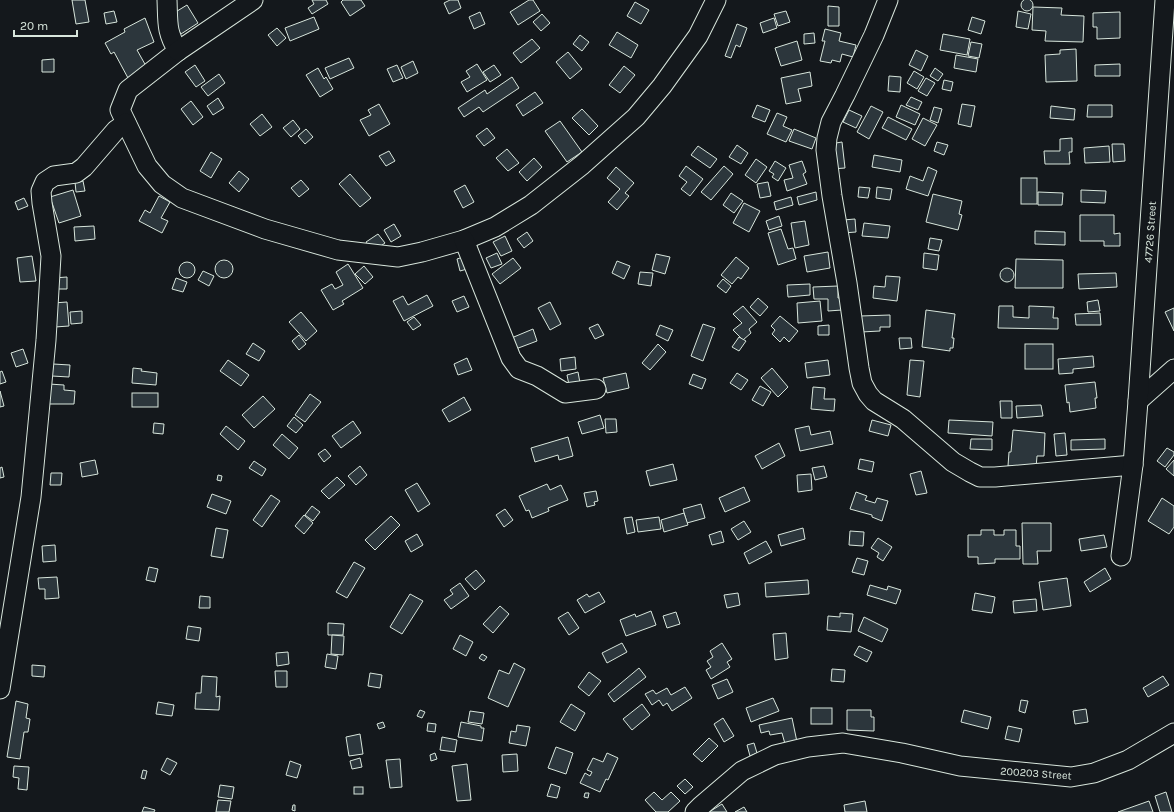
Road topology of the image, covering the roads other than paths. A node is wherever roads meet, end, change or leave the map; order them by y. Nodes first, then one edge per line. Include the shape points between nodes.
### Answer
1 (167, 0) edge
2 (253, 0) edge
3 (716, 0) edge
4 (888, 0) edge
5 (1165, 0) edge
6 (178, 51) junction
7 (116, 131) junction
8 (464, 240) junction
9 (1174, 369) edge
10 (596, 389) dead end
11 (1138, 401) junction
12 (1133, 465) junction
13 (1121, 556) dead end
14 (0, 689) edge
15 (1174, 733) edge
16 (695, 812) edge

1 - 6 street via 167,24
2 - 6 street
3 - 8 street via 698,36 662,86 636,116 582,165 531,205 495,227
4 - 12 street via 874,35 831,122 826,150 860,376 865,389 874,401 903,419 954,462 980,476 995,477
5 - 11 street, 47726 Street
6 - 7 street via 128,90 120,110
7 - 8 street via 162,184 182,198 265,229 338,250 398,257
7 - 14 street via 76,173 54,176 45,182 41,191 51,256 46,340 31,497
8 - 10 street via 511,358 520,369 565,393
9 - 11 street
11 - 12 street, 47726 Street
12 - 13 street, 47726 Street
15 - 16 street, 200203 Street via 1128,760 1094,773 1071,777 960,766 843,743 808,747 775,755 742,771

